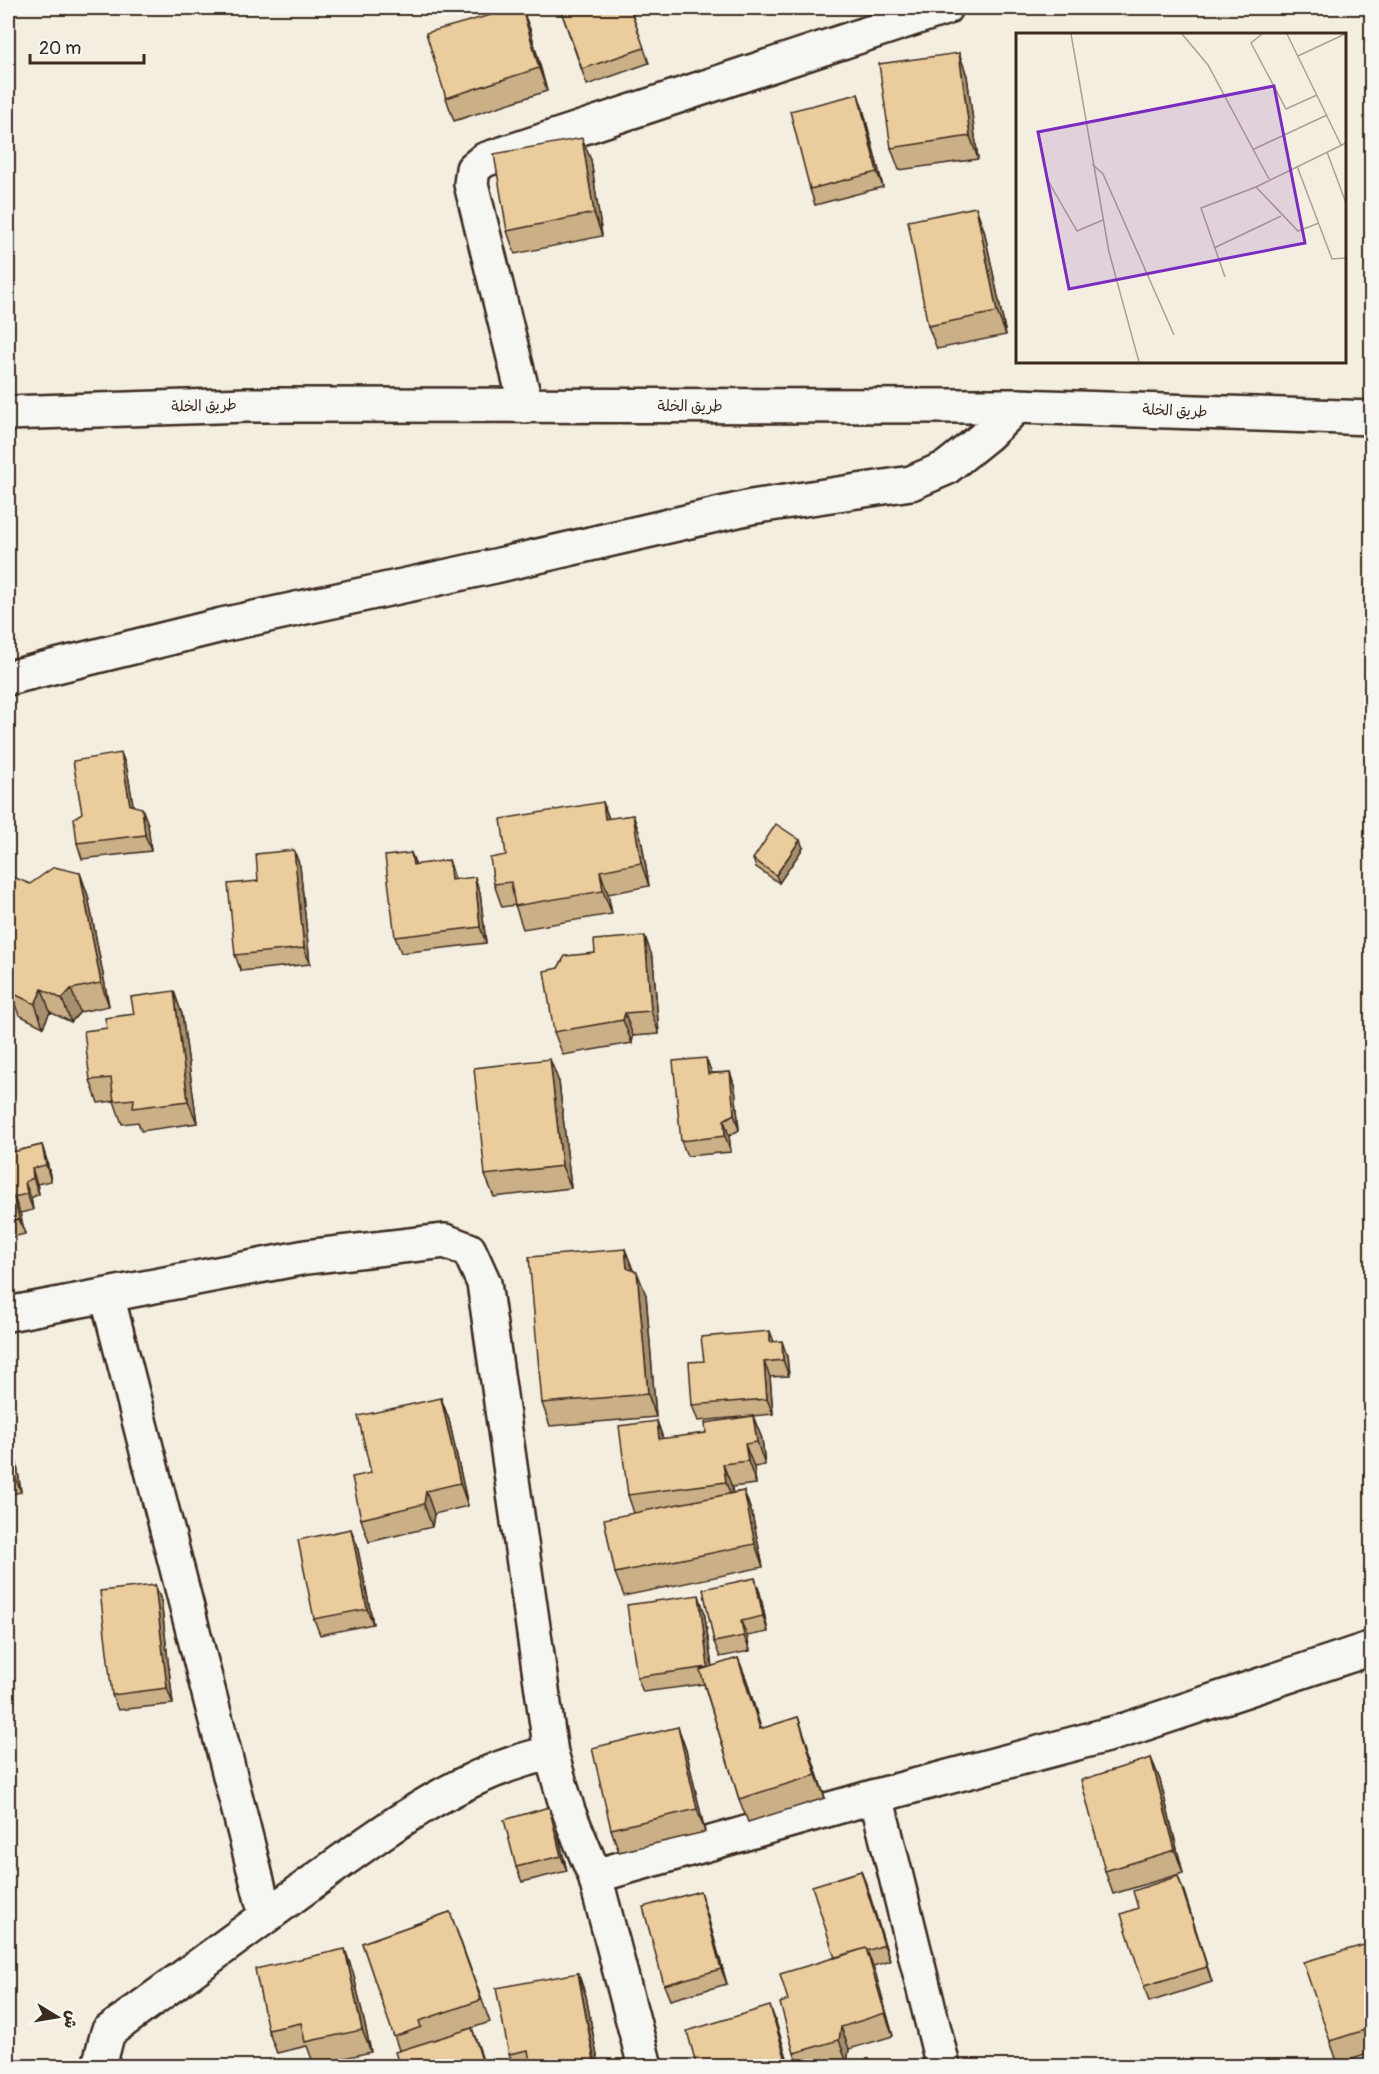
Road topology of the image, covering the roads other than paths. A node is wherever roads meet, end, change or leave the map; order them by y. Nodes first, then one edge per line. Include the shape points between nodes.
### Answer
1 (945, 8) edge
2 (526, 406) junction
3 (1017, 406) junction
4 (8, 413) edge
5 (1371, 418) edge
6 (8, 678) edge
7 (107, 1295) junction
8 (8, 1314) edge
9 (1371, 1648) edge
10 (551, 1753) junction
11 (876, 1796) junction
12 (595, 1876) junction
13 (266, 1916) junction
14 (99, 2067) edge
15 (645, 2067) edge
16 (943, 2067) edge

1 - 2 street via 484,160 473,169 471,184
2 - 3 street, طريق الخلة
2 - 4 street, طريق الخلة via 246,405
3 - 5 street, طريق الخلة
3 - 6 street via 946,468 911,483 751,507 222,625
7 - 8 street
7 - 10 street via 306,1257 446,1241 469,1250 484,1283
7 - 13 street
9 - 11 street via 1122,1731
10 - 12 street via 568,1811
10 - 13 street via 522,1759 480,1776 396,1822
11 - 12 street
11 - 16 street
12 - 15 street
13 - 14 street via 108,2032

